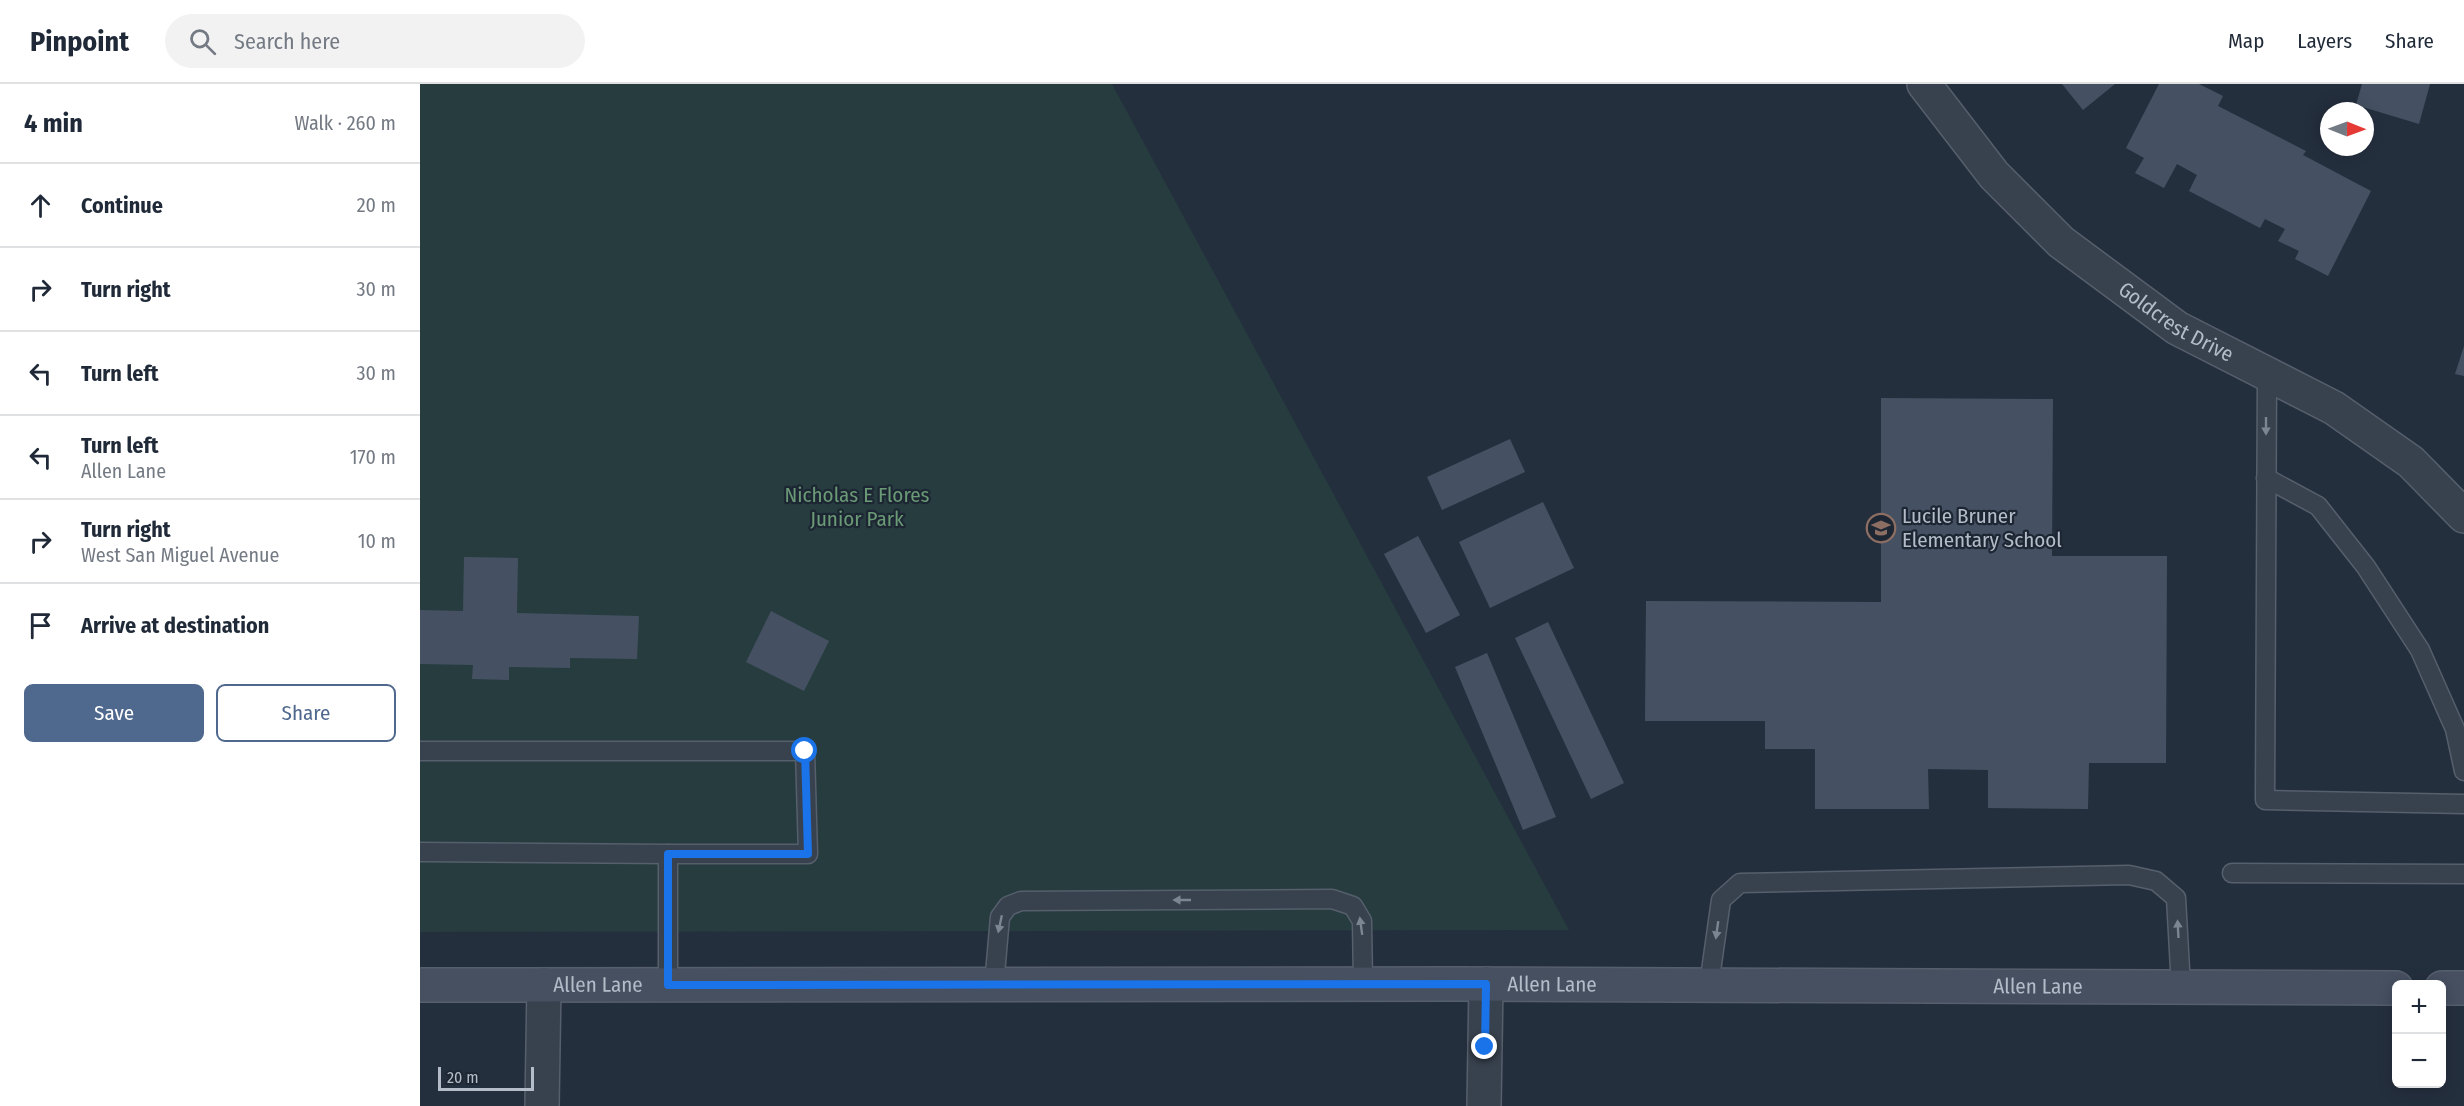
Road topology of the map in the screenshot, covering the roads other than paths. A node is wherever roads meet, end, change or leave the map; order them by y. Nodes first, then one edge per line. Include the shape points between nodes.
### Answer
1 (1924, 84) edge
2 (2266, 374) junction
3 (2266, 478) junction
4 (2464, 516) edge
5 (420, 751) edge
6 (2464, 771) edge
7 (2464, 804) edge
8 (420, 852) edge
9 (668, 854) junction
10 (2232, 873) dead end
11 (2464, 874) edge
12 (994, 984) junction
13 (1363, 984) junction
14 (1486, 984) junction
15 (420, 985) edge
16 (544, 985) junction
17 (668, 985) junction
18 (1708, 985) junction
19 (2181, 987) junction
20 (2392, 988) edge
21 (2446, 988) edge
22 (2464, 988) edge
23 (542, 1106) edge
24 (1484, 1106) edge

1 - 2 street, Goldcrest Drive via 1994,175 2061,242 2177,328
2 -> 3 lane
2 - 4 street, Goldcrest Drive via 2334,408 2411,462
3 - 6 lane via 2318,506 2366,567 2420,650 2455,729
3 - 7 lane via 2265,800
5 - 9 lane via 805,751 808,854
8 - 9 lane
9 - 17 lane
10 - 11 lane
12 - 13 main road, Allen Lane
13 -> 12 lane via 1362,921 1353,906 1332,898 1022,901 1008,906 1000,917
12 - 17 main road, Allen Lane
13 - 14 main road, Allen Lane
14 - 18 main road, Allen Lane
14 - 24 street
15 - 16 main road, Allen Lane
16 - 17 main road, Allen Lane
16 - 23 street
18 - 19 main road, Allen Lane
19 -> 18 lane via 2176,898 2156,881 2129,875 1740,883 1721,900
19 - 20 main road, Allen Lane
21 - 22 main road

